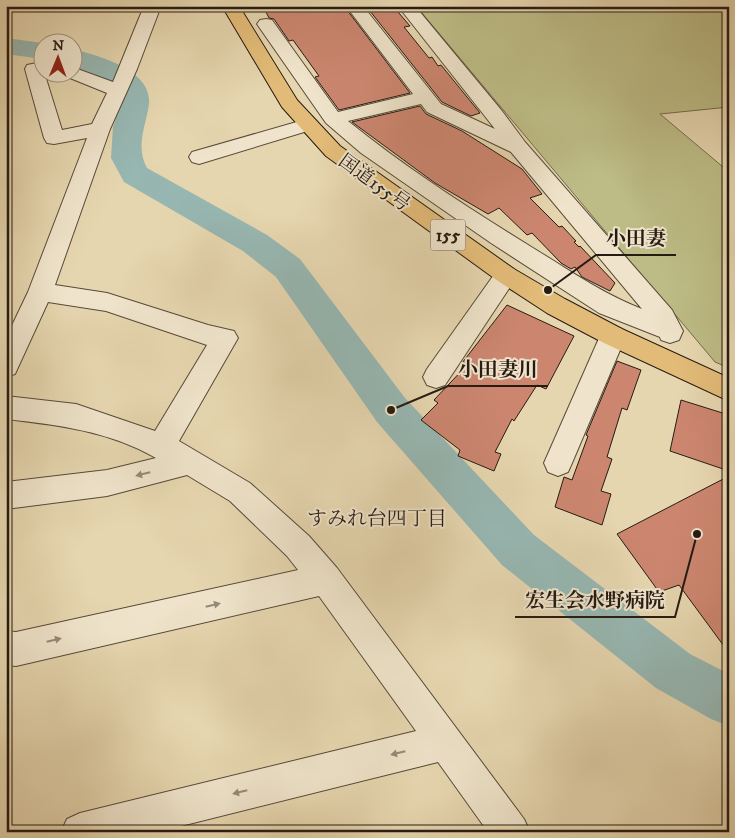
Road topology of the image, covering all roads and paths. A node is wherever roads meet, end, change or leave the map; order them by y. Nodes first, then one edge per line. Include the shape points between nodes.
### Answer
1 (153, 6) edge
2 (230, 6) edge
3 (354, 6) edge
4 (406, 6) edge
5 (266, 24) dead end
6 (414, 37) junction
7 (384, 44) junction
8 (82, 74) edge
9 (38, 82) edge
10 (121, 82) junction
11 (426, 97) junction
12 (332, 119) junction
13 (307, 125) junction
14 (100, 129) junction
15 (518, 147) junction
16 (199, 157) dead end
17 (506, 275) junction
18 (40, 292) junction
19 (670, 332) junction
20 (613, 336) junction
21 (659, 358) junction
22 (6, 366) edge
23 (436, 377) dead end
24 (729, 390) edge
25 (6, 406) edge
26 (160, 446) junction
27 (190, 462) junction
28 (558, 462) dead end
29 (6, 496) edge
30 (326, 580) junction
31 (6, 648) edge
32 (445, 742) junction
33 (80, 832) edge
34 (511, 832) edge

1 - 10 street
2 - 13 highway, 国道155号 / 155 via 282,92
3 - 7 street
4 - 6 street
5 - 12 street
6 - 7 street
6 - 15 street via 495,115
7 - 11 street
8 - 10 street
9 - 14 street via 54,138
10 - 14 street
11 - 12 street
11 - 15 street via 434,108 450,117
12 - 19 street via 376,154 608,306
13 - 16 street
13 - 17 highway, 国道155号 / 155 via 333,151 372,181
14 - 18 street
15 - 19 street via 663,317
17 - 20 highway, 国道155号 / 155
17 - 23 street
18 - 22 street
18 - 26 street via 107,302 225,338
19 - 21 street via 670,349
20 - 21 highway, 国道155号 / 155
20 - 28 street
21 - 24 highway, 国道155号 / 155
25 - 26 street via 76,416
26 - 27 street
27 -> 29 street via 107,483
27 - 30 street via 240,492 298,546
31 -> 30 street via 16,649
30 - 32 street
32 -> 33 street
32 - 34 street

